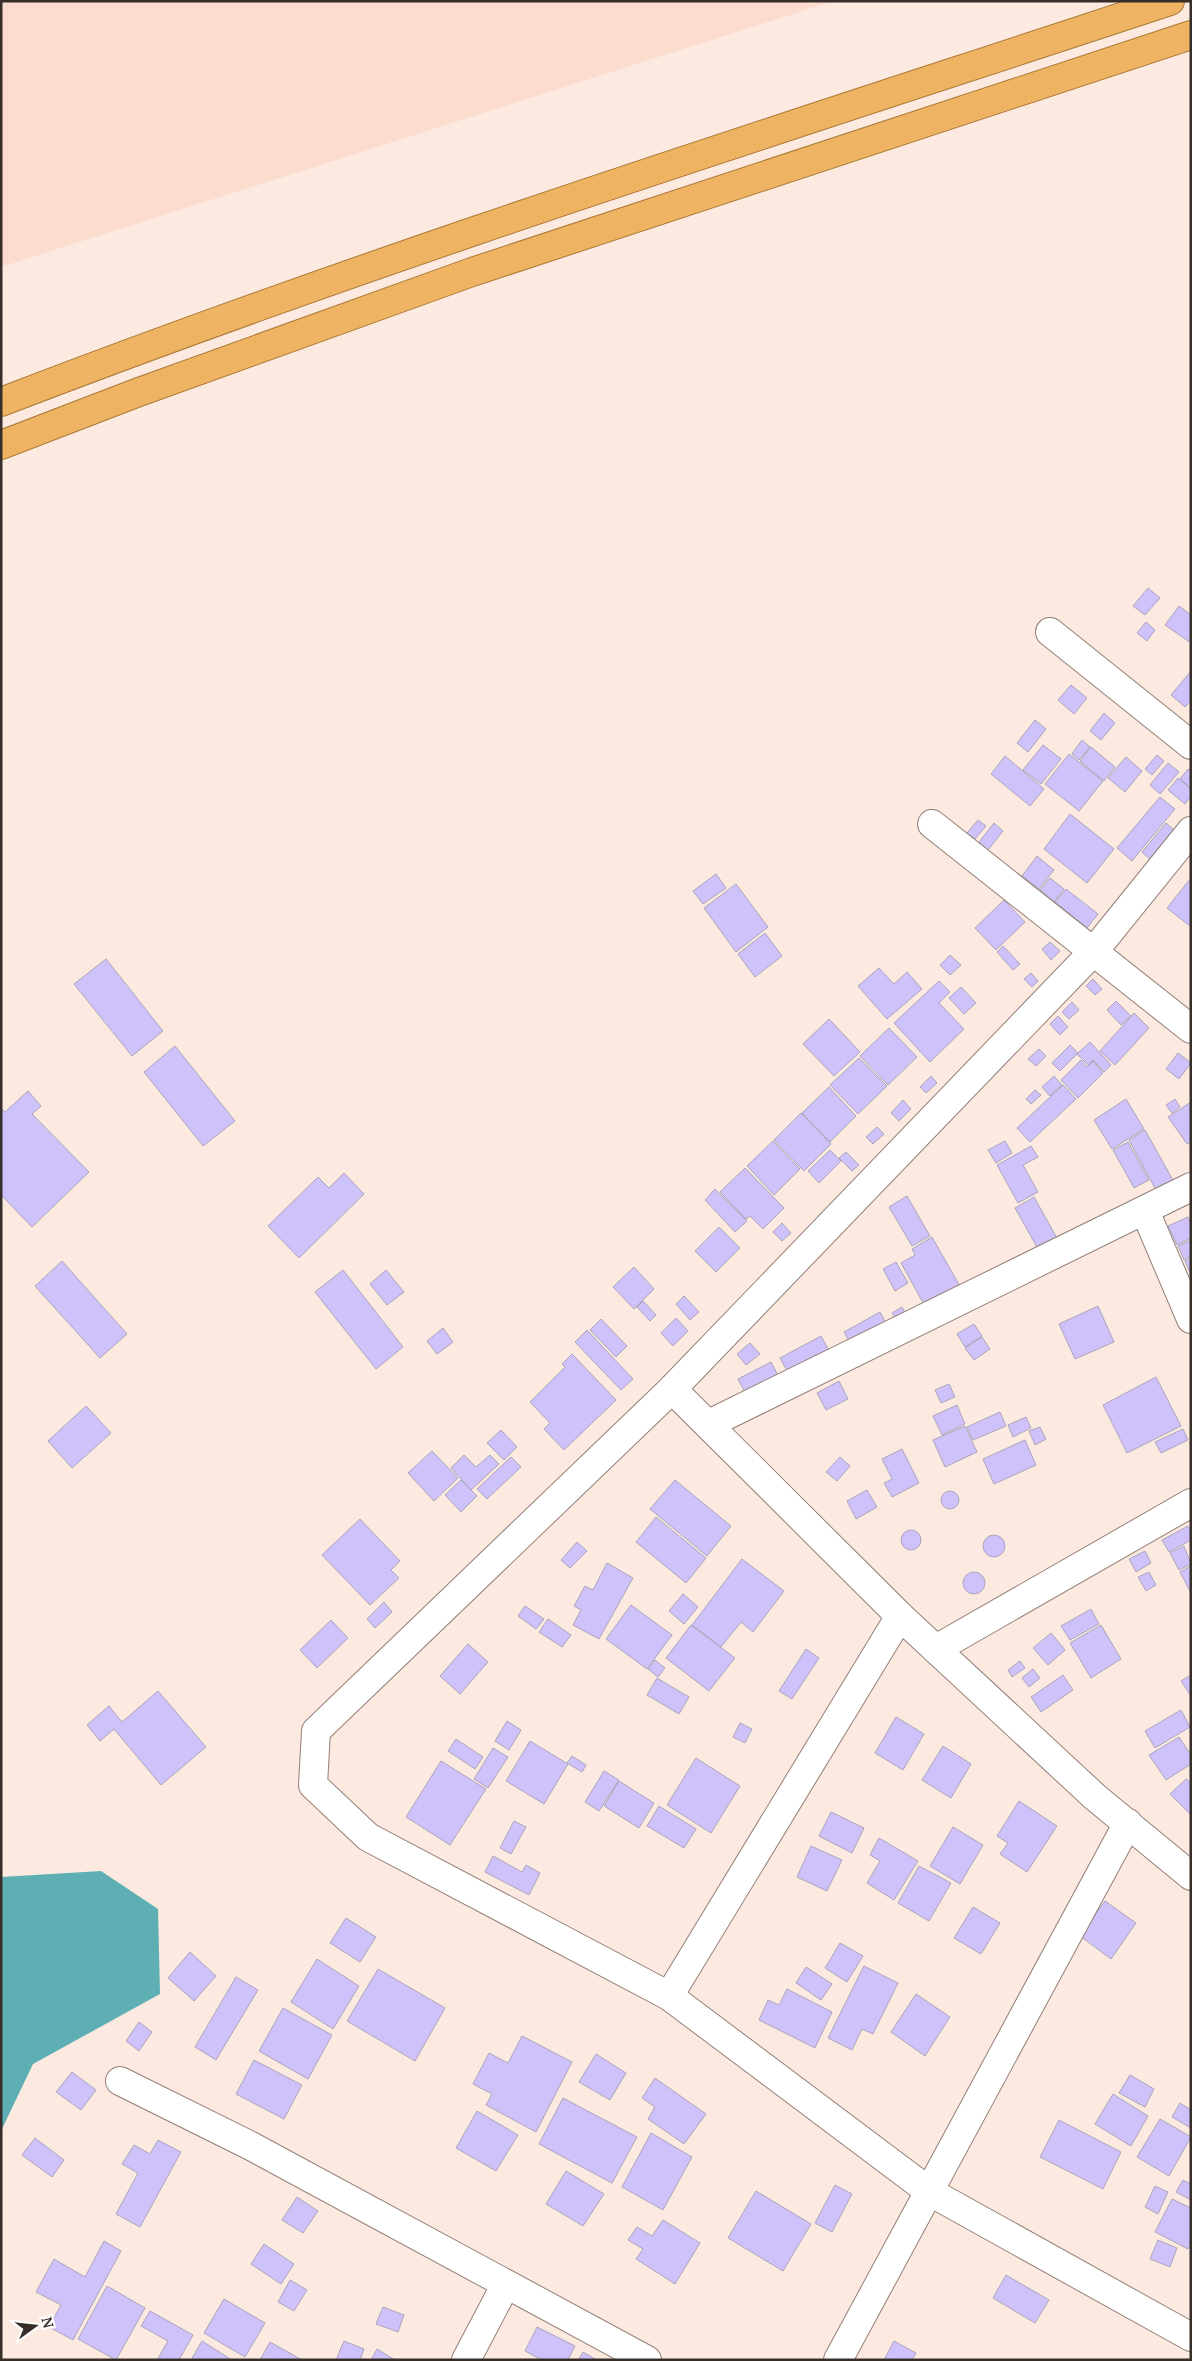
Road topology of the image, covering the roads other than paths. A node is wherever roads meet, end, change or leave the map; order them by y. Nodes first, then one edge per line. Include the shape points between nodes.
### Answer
1 (1170, 1) edge
2 (1191, 35) edge
3 (1, 402) edge
4 (1, 445) edge
5 (1050, 632) dead end
6 (1191, 745) edge
7 (932, 824) dead end
8 (1191, 831) edge
9 (1094, 951) junction
10 (1191, 1029) edge
11 (1191, 1187) edge
12 (1145, 1211) junction
13 (1191, 1319) edge
14 (672, 1389) junction
15 (709, 1424) junction
16 (1191, 1503) edge
17 (900, 1616) junction
18 (936, 1649) junction
19 (1128, 1823) junction
20 (1191, 1876) edge
21 (669, 1996) junction
22 (120, 2081) dead end
23 (930, 2192) junction
24 (506, 2284) junction
25 (1191, 2337) edge
26 (466, 2360) edge
27 (647, 2360) edge
28 (838, 2360) edge

1 - 3 highway via 467,233 138,349
2 - 4 highway via 472,272
5 - 6 street
7 - 9 street
8 - 9 street
9 - 10 street
9 - 14 street
11 - 12 street
12 - 13 street
12 - 15 street
14 - 15 street
14 - 21 street via 316,1731 313,1785 368,1838
15 - 17 street
16 - 18 street
17 - 18 street
17 - 21 street
18 - 19 street via 1095,1797
19 - 20 street
19 - 23 street
21 - 23 street
22 - 24 street via 251,2146
23 - 25 street
23 - 28 street
24 - 26 street
24 - 27 street

